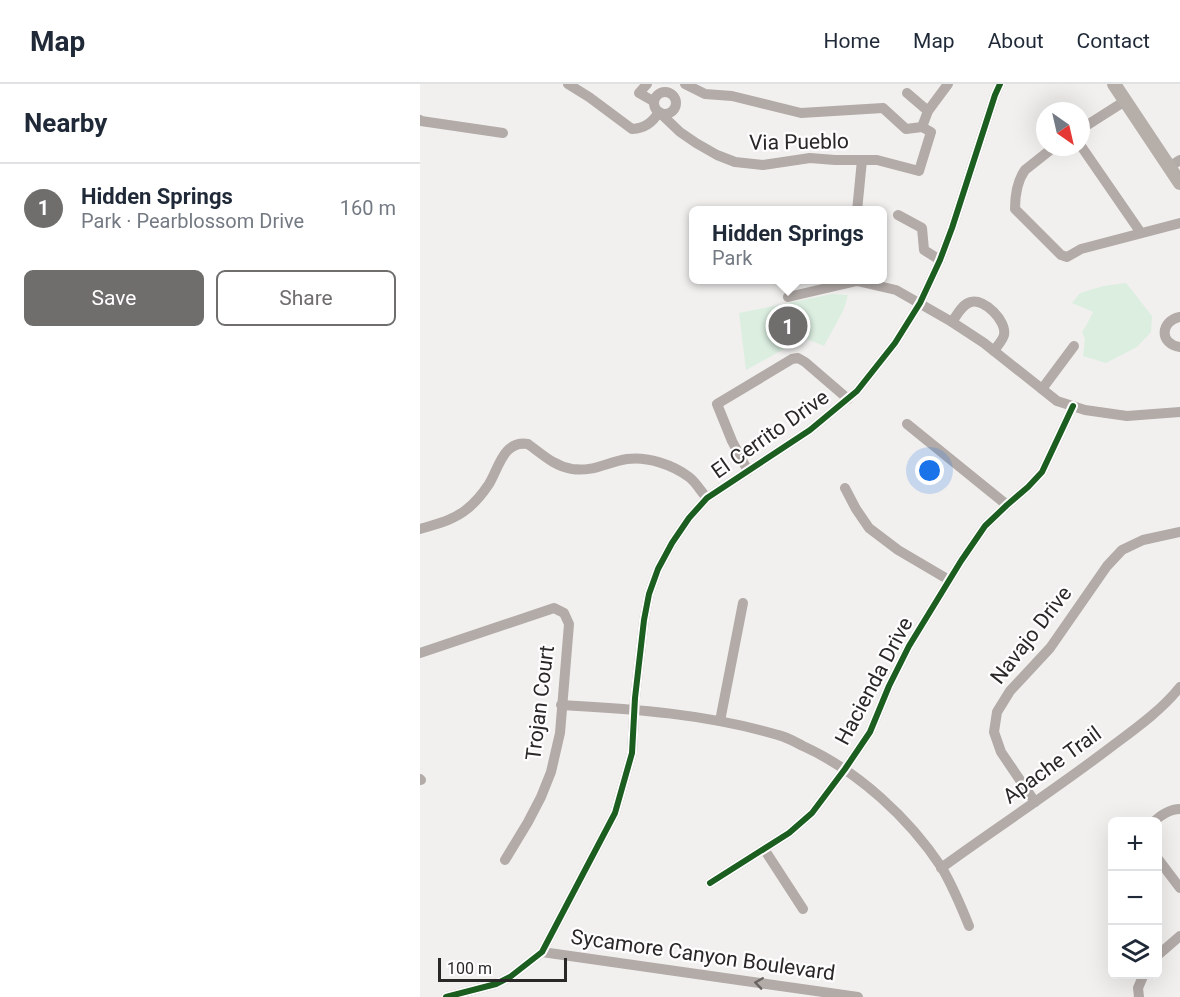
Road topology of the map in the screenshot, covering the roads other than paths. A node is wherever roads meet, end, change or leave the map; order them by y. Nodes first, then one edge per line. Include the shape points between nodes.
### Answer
1 (568, 84) edge
2 (647, 84) edge
3 (685, 84) edge
4 (948, 84) edge
5 (1000, 84) edge
6 (1114, 84) edge
7 (672, 88) edge
8 (907, 93) dead end
9 (1125, 100) junction
10 (653, 101) junction
11 (928, 111) junction
12 (659, 112) junction
13 (420, 120) edge
14 (1090, 123) edge
15 (922, 127) junction
16 (503, 133) dead end
17 (1043, 156) edge
18 (1088, 156) edge
19 (862, 160) junction
20 (1174, 163) edge
21 (1180, 183) edge
22 (857, 206) edge
23 (898, 215) dead end
24 (1180, 224) edge
25 (1141, 233) junction
26 (940, 260) junction
27 (844, 284) edge
28 (870, 284) edge
29 (788, 297) dead end
30 (920, 303) junction
31 (1180, 317) edge
32 (952, 322) junction
33 (1074, 346) dead end
34 (1180, 346) edge
35 (994, 351) junction
36 (1042, 389) junction
37 (848, 399) junction
38 (1073, 406) junction
39 (1180, 412) edge
40 (907, 424) dead end
41 (748, 471) junction
42 (845, 488) dead end
43 (707, 498) junction
44 (1007, 505) junction
45 (420, 529) edge
46 (1180, 532) edge
47 (949, 580) junction
48 (742, 603) dead end
49 (420, 653) edge
50 (1180, 687) edge
51 (561, 705) junction
52 (635, 709) junction
53 (720, 721) junction
54 (845, 769) junction
55 (1035, 802) junction
56 (1180, 808) edge
57 (1158, 817) edge
58 (764, 849) junction
59 (505, 860) dead end
60 (1162, 863) edge
61 (941, 868) junction
62 (710, 883) dead end
63 (1180, 888) edge
64 (802, 909) dead end
65 (969, 926) dead end
66 (1180, 936) edge
67 (542, 952) junction
68 (1162, 952) edge
69 (1142, 979) edge
70 (446, 997) edge
71 (858, 997) edge
72 (1139, 997) edge

1 - 12 street via 632,129 648,126
2 - 10 street, Via Pueblo via 639,93
3 - 15 street via 705,94 732,96 801,113 883,108 906,129
4 - 11 street
5 - 26 street, El Cerrito Drive
6 - 9 main road
7 - 10 street via 658,93
7 - 12 street via 674,109 667,114
8 - 11 street
9 - 14 street
9 - 20 main road
10 - 12 street, Via Pueblo
11 - 15 street
12 - 19 street, Via Pueblo via 696,143 735,162 763,165 810,158
13 - 16 street
15 - 19 street, Via Pueblo via 931,132 919,171
17 - 25 street via 1022,174 1015,209 1061,255
18 - 25 street
19 - 22 street
20 - 21 main road
23 - 26 street via 922,228 924,250
24 - 25 street
26 - 30 street, El Cerrito Drive
27 - 29 street
28 - 30 street via 896,290
30 - 32 street
30 - 37 street, El Cerrito Drive via 896,343
31 - 34 street via 1168,322 1165,330 1167,341
32 - 35 street
32 - 35 street via 969,302 982,302 1004,325 1004,335
33 - 36 street
35 - 36 street
36 - 38 street via 1057,401
37 - 41 street, El Cerrito Drive
37 - 41 street via 798,358 717,404
38 - 39 street via 1127,416
38 - 44 street, Hacienda Drive via 1042,472
40 - 44 street
41 - 43 street, El Cerrito Drive
42 - 47 street via 869,528
43 - 45 street via 690,477 660,462 627,459 601,467 573,469 554,463 524,443 508,449 489,484 466,510
43 - 52 street, El Cerrito Drive via 672,543 649,594
44 - 47 street, Hacienda Drive via 986,526
46 - 55 street, Navajo Drive via 1143,540 1122,550 997,712 994,732 1001,752
47 - 54 street, Hacienda Drive via 909,646 870,732
48 - 53 street
49 - 51 street, Trojan Court via 554,608 564,613 569,624
50 - 55 street, Apache Trail via 1137,727
51 - 52 street
51 - 59 street, Trojan Court via 560,734 551,772
52 - 53 street
52 - 67 street, El Cerrito Drive via 632,753 615,813
53 - 54 street via 780,735
54 - 58 street, Hacienda Drive via 812,813
54 - 61 street via 917,834
55 - 61 street, Apache Trail
56 - 57 street
58 - 62 street, Hacienda Drive
58 - 64 street
60 - 63 street
61 - 65 street
66 - 68 street
67 - 70 street, Sycamore Canyon Boulevard via 496,984
71 -> 67 street, Sycamore Canyon Boulevard
69 - 72 street

